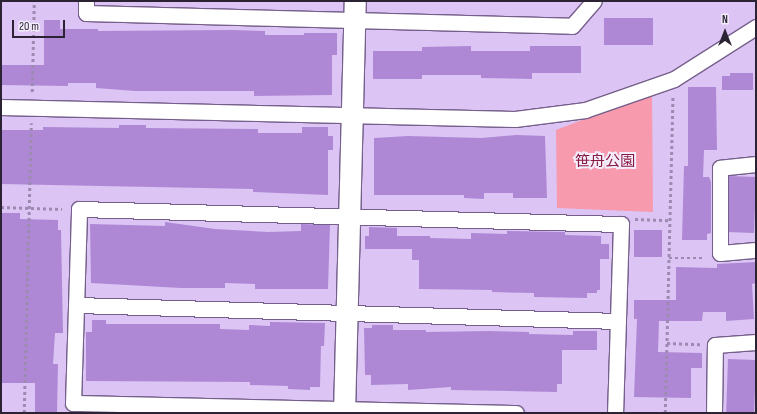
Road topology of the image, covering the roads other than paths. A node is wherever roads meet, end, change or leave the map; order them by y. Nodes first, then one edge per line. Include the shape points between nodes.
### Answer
1 (86, 1) edge
2 (594, 1) edge
3 (355, 10) edge
4 (756, 27) edge
5 (1, 107) edge
6 (352, 116) junction
7 (756, 164) edge
8 (349, 215) junction
9 (756, 250) edge
10 (76, 305) junction
11 (347, 313) junction
12 (618, 321) junction
13 (756, 342) edge
14 (345, 411) edge
15 (516, 413) edge
16 (615, 413) edge
17 (714, 413) edge

1 - 3 street via 86,13
2 - 3 street via 572,26
3 - 6 street
4 - 6 street via 674,79 586,110 515,119
5 - 6 street
6 - 8 street
7 - 9 street via 720,168 720,253
8 - 10 street via 79,209
8 - 11 street
8 - 12 street via 621,224
10 - 11 street
10 - 14 street via 73,403
11 - 12 street
11 - 14 street
12 - 16 street
13 - 17 street via 715,345
14 - 15 street

